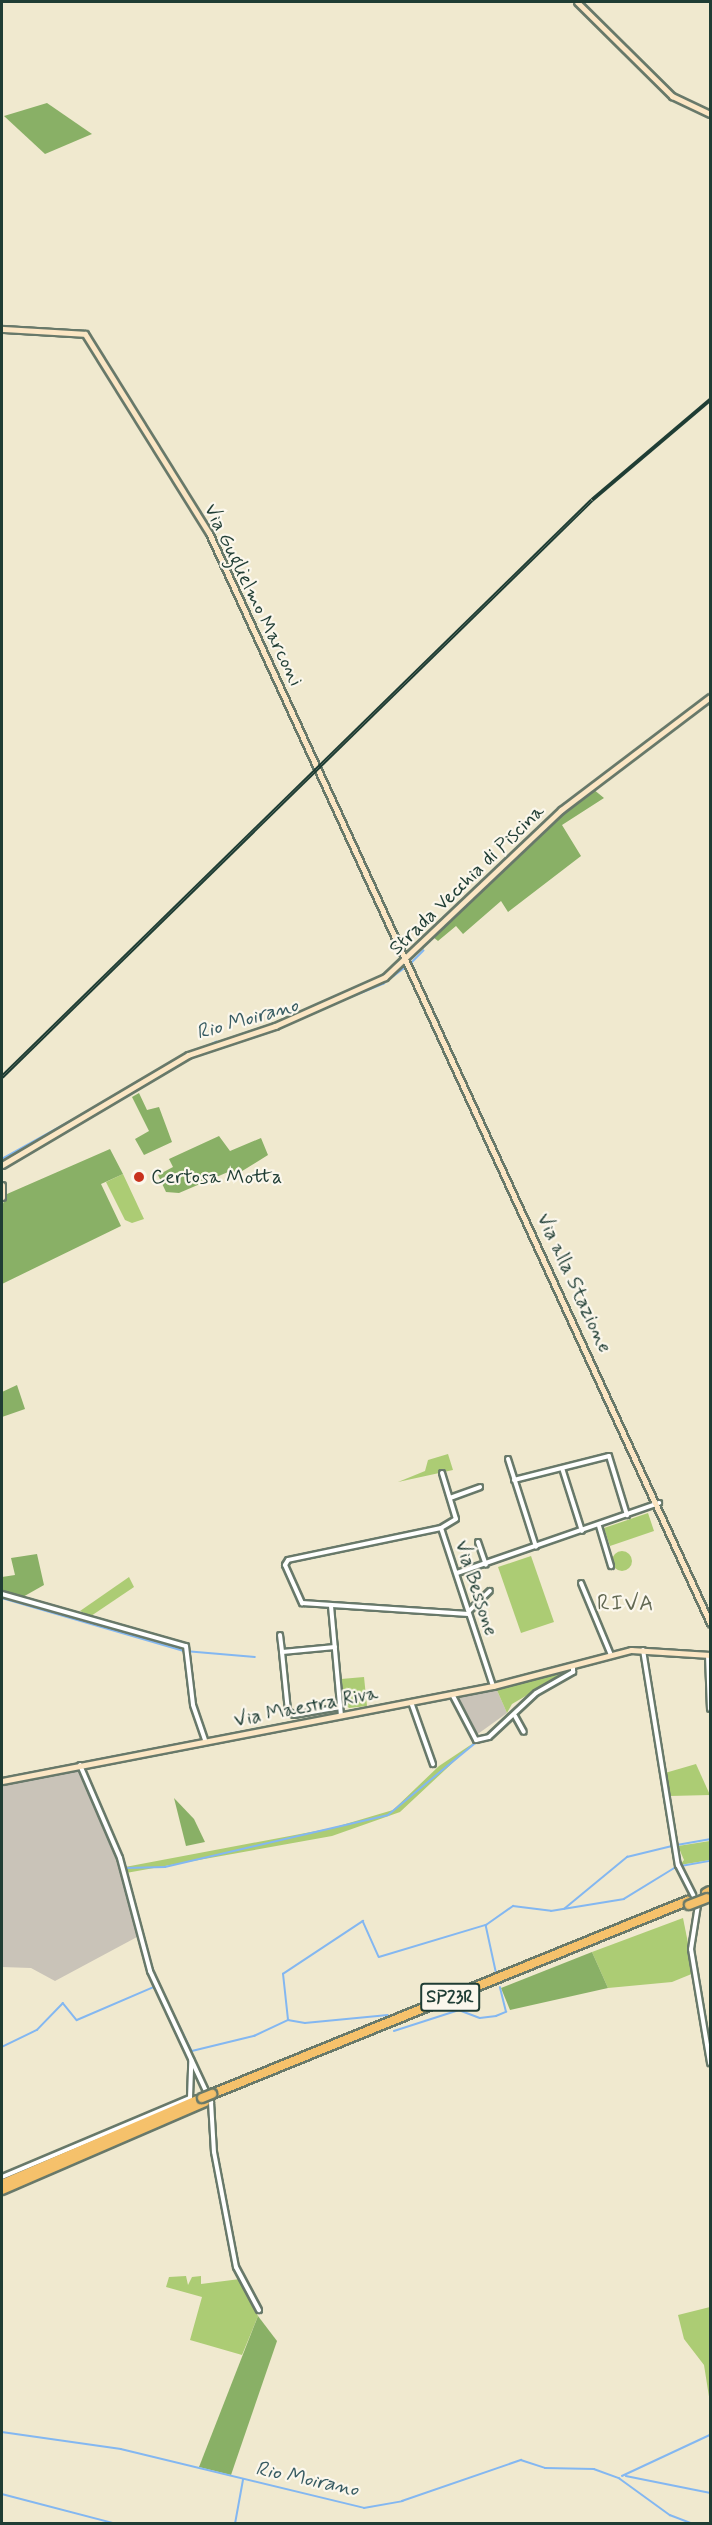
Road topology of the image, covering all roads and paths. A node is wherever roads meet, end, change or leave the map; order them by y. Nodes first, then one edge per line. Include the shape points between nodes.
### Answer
1 (577, 2) edge
2 (711, 114) edge
3 (2, 329) edge
4 (711, 697) edge
5 (407, 958) junction
6 (2, 1165) edge
7 (2, 1185) edge
8 (2, 1197) edge
9 (508, 1460) dead end
10 (562, 1468) junction
11 (442, 1473) dead end
12 (514, 1480) junction
13 (480, 1487) dead end
14 (450, 1498) junction
15 (659, 1503) junction
16 (627, 1515) junction
17 (599, 1526) junction
18 (441, 1528) junction
19 (582, 1531) junction
20 (478, 1542) dead end
21 (536, 1548) junction
22 (486, 1565) junction
23 (611, 1566) dead end
24 (457, 1573) junction
25 (581, 1583) dead end
26 (490, 1591) dead end
27 (2, 1594) edge
28 (331, 1606) junction
29 (469, 1613) junction
30 (711, 1623) edge
31 (280, 1635) dead end
32 (335, 1647) junction
33 (643, 1649) junction
34 (282, 1652) junction
35 (710, 1655) edge
36 (611, 1656) junction
37 (573, 1667) junction
38 (493, 1686) junction
39 (452, 1694) junction
40 (411, 1702) junction
41 (340, 1707) junction
42 (711, 1709) edge
43 (341, 1716) junction
44 (515, 1716) junction
45 (524, 1732) dead end
46 (206, 1742) junction
47 (433, 1764) dead end
48 (80, 1765) junction
49 (2, 1781) edge
50 (708, 1895) edge
51 (692, 1902) junction
52 (191, 2060) junction
53 (711, 2063) edge
54 (203, 2100) junction
55 (2, 2177) edge
56 (2, 2184) edge
57 (2, 2190) edge
58 (259, 2310) dead end

1 - 2 street via 672,96
3 - 5 street, Via Guglielmo Marconi via 74,329 91,341 219,550
4 - 5 street, Strada Vecchia di Piscina via 561,810
5 - 6 street, Strada Vecchia di Piscina via 359,990 275,1026 180,1059
5 - 15 street, Via alla Stazione
7 - 8 street
9 - 12 street
10 - 12 street
10 - 16 street via 609,1456
10 - 19 street
11 - 14 street, Via Bessone
12 - 21 street
13 - 14 street
14 - 18 street, Via Bessone via 456,1521
15 - 16 street
15 - 30 street, Via alla Stazione
16 - 17 street
17 - 19 street
17 - 23 street
18 - 24 street, Via Bessone
18 - 28 street via 288,1560 297,1600
19 - 21 street
20 - 22 street
21 - 22 street
22 - 24 street
24 - 29 street, Via Bessone
25 - 36 street
26 - 29 street
27 - 46 street via 186,1646 193,1705
28 - 29 street
28 - 32 street
29 - 38 street, Via Bessone
31 - 34 street
32 - 34 street
32 - 41 street
33 - 35 street, Via Maestra Riva
33 - 36 street, Via Maestra Riva
33 - 51 street via 678,1867
34 - 41 street via 288,1711 294,1715
35 - 42 street
36 - 37 street, Via Maestra Riva
37 - 38 street, Via Maestra Riva
37 - 44 street, Via Maestra Riva via 573,1672 536,1693
38 - 39 street, Via Maestra Riva
39 - 40 street, Via Maestra Riva
39 - 44 street, Via Maestra Riva via 476,1740
40 - 43 street, Via Maestra Riva
40 - 47 street
41 - 43 street
43 - 46 street, Via Maestra Riva
44 - 45 street
46 - 48 street, Via Maestra Riva
48 - 49 street, Via Maestra Riva
48 - 52 street via 120,1858 150,1971
50 - 51 highway, SP23R
51 - 53 street via 691,1949
51 - 54 highway, SP23R, bridge
52 - 55 street via 190,2098
52 - 58 street via 211,2102 214,2152 236,2267
54 - 56 highway, SP23R
54 - 57 highway, SP23R

